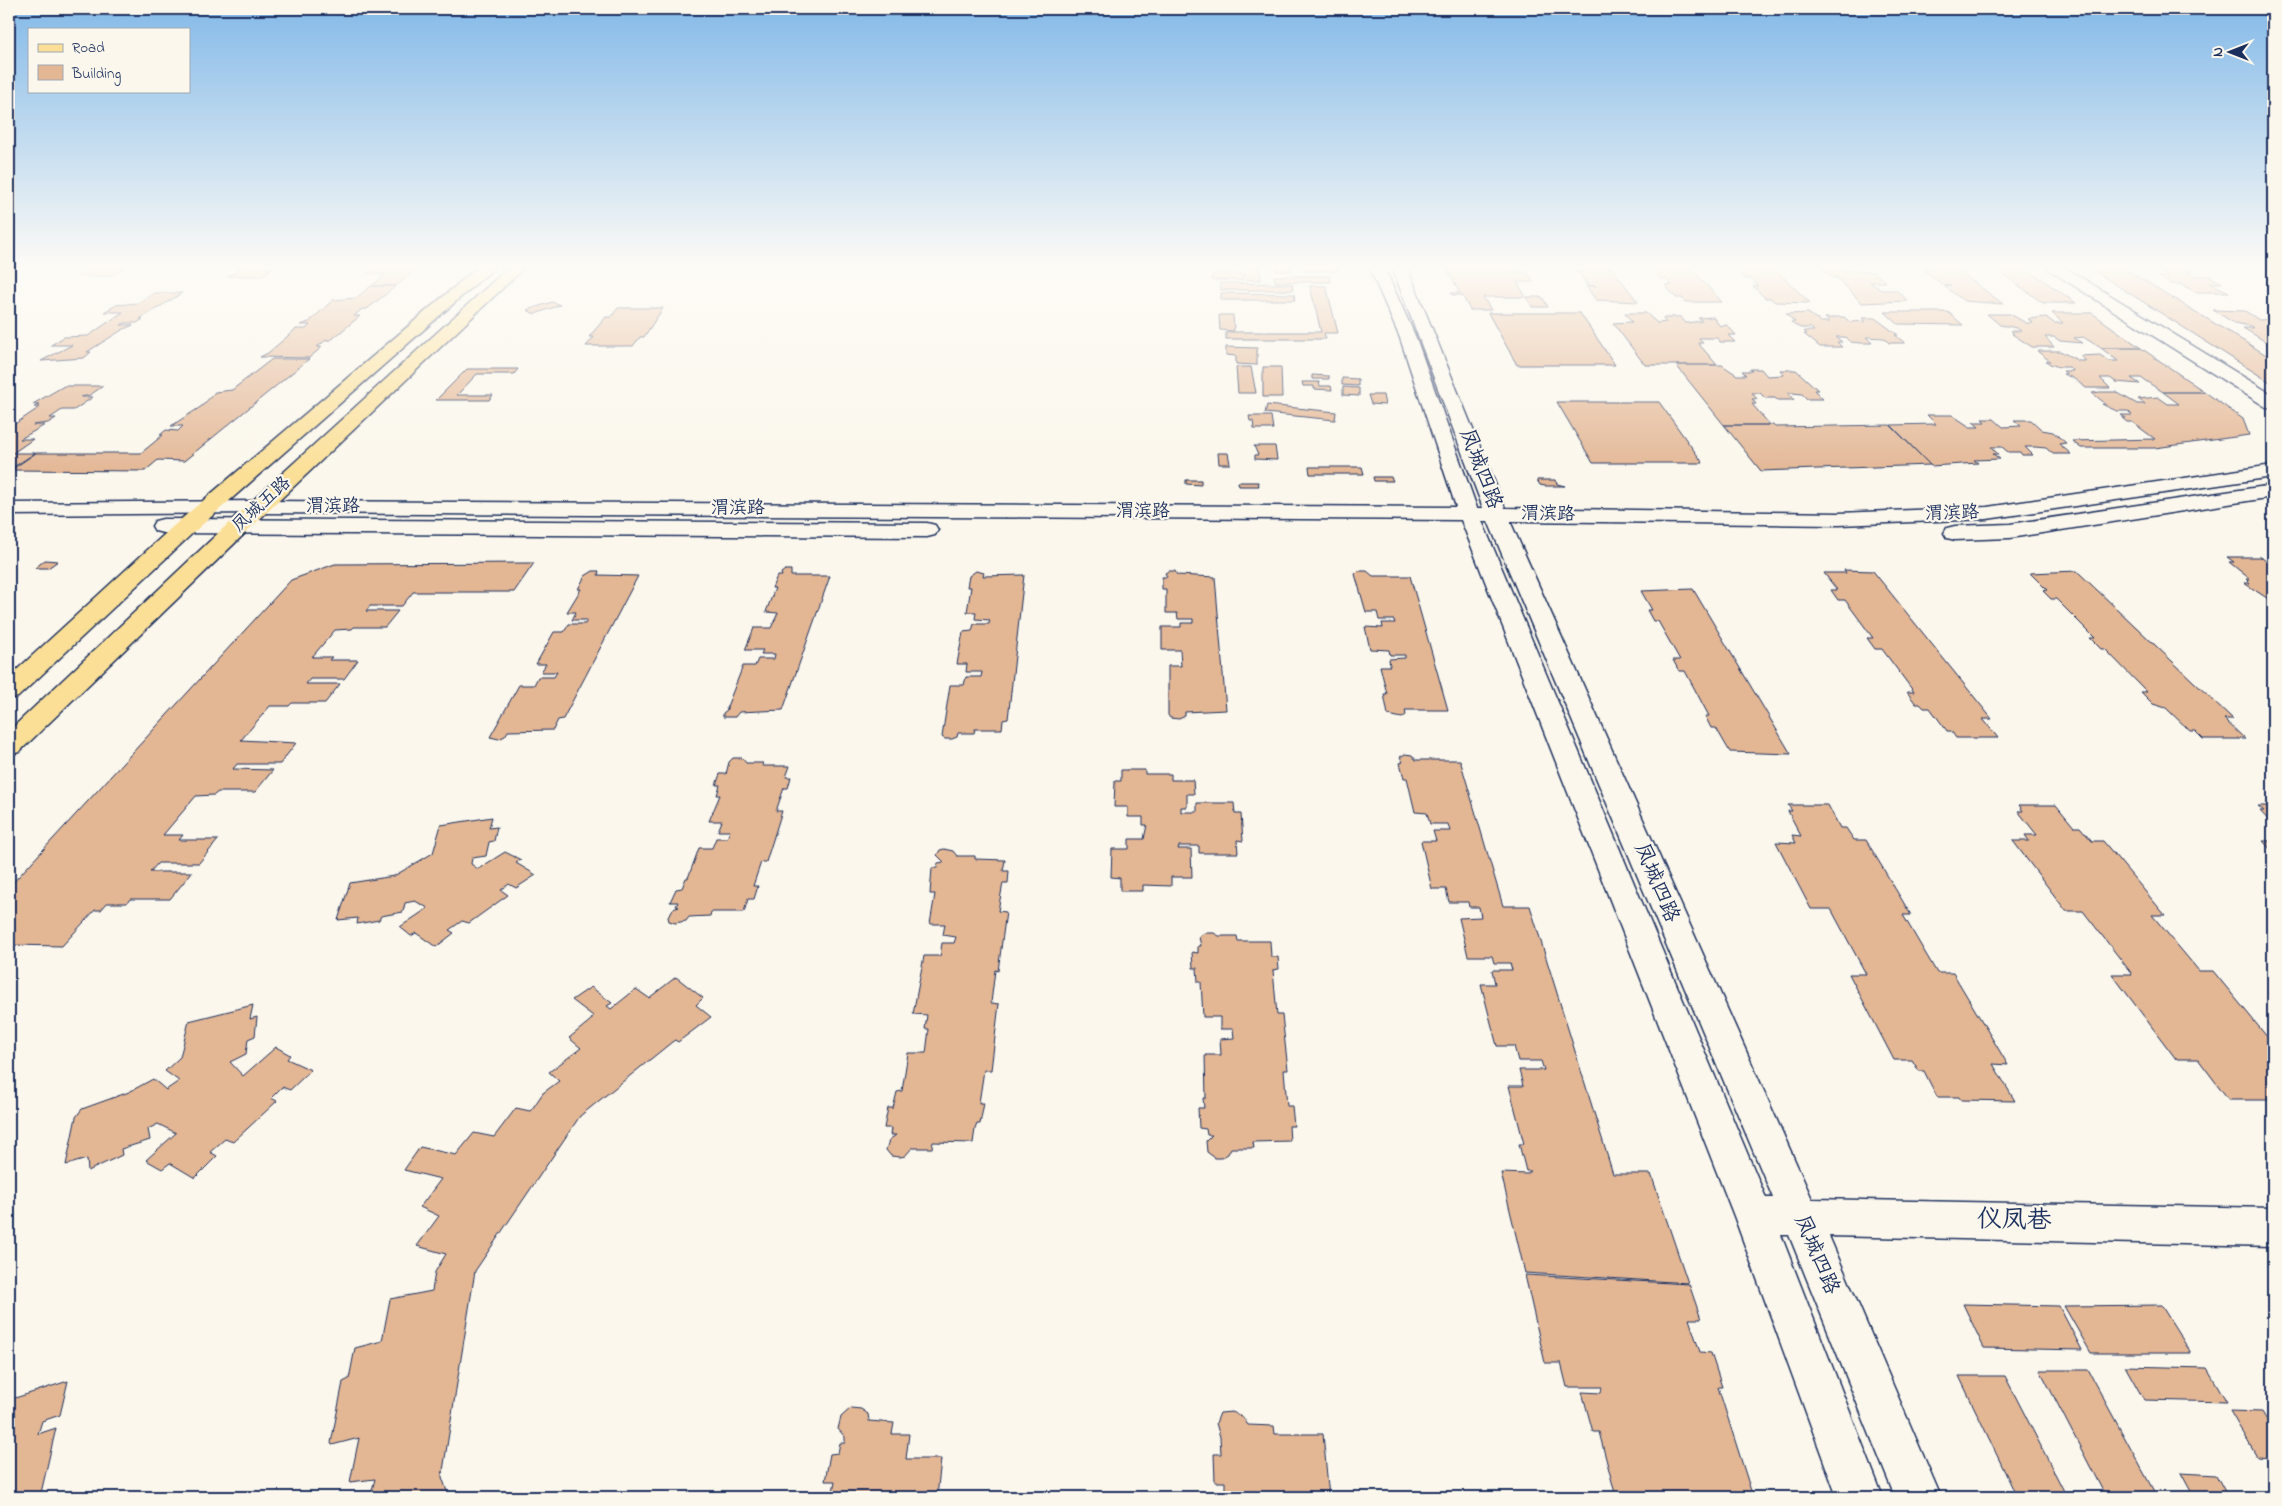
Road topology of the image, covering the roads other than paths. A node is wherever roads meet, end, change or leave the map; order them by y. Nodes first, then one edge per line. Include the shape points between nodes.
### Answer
1 (405, 337) edge
2 (441, 337) edge
3 (1408, 337) edge
4 (1423, 337) edge
5 (2167, 337) edge
6 (2273, 404) edge
7 (2273, 470) edge
8 (2273, 491) edge
9 (209, 507) junction
10 (259, 507) junction
11 (9, 509) edge
12 (1487, 523) junction
13 (187, 526) junction
14 (238, 526) junction
15 (9, 527) edge
16 (9, 691) edge
17 (9, 746) edge
18 (1754, 1216) junction
19 (1800, 1216) junction
20 (2273, 1227) edge
21 (1860, 1497) edge
22 (1918, 1497) edge

1 - 9 main road, 凤城五路
2 - 10 main road, 凤城五路
3 - 12 street, 凤城四路
4 - 12 street, 凤城四路
5 - 6 street
7 - 12 street, 渭滨路 via 1986,513 1839,519
8 - 12 street, 渭滨路 via 2010,531 1855,537
9 - 10 street, 渭滨路
9 - 11 street, 渭滨路
9 - 13 main road, 凤城五路
10 - 12 street, 渭滨路
10 - 14 main road, 凤城五路
12 - 14 street, 渭滨路
12 - 18 street, 凤城四路
12 - 19 street, 凤城四路
13 - 14 street, 渭滨路
13 - 15 street, 渭滨路
13 - 16 main road, 凤城五路
14 - 17 main road, 凤城五路
18 - 19 street, 仪凤巷
18 - 21 street, 凤城四路
19 - 20 street, 仪凤巷
19 - 22 street, 凤城四路

